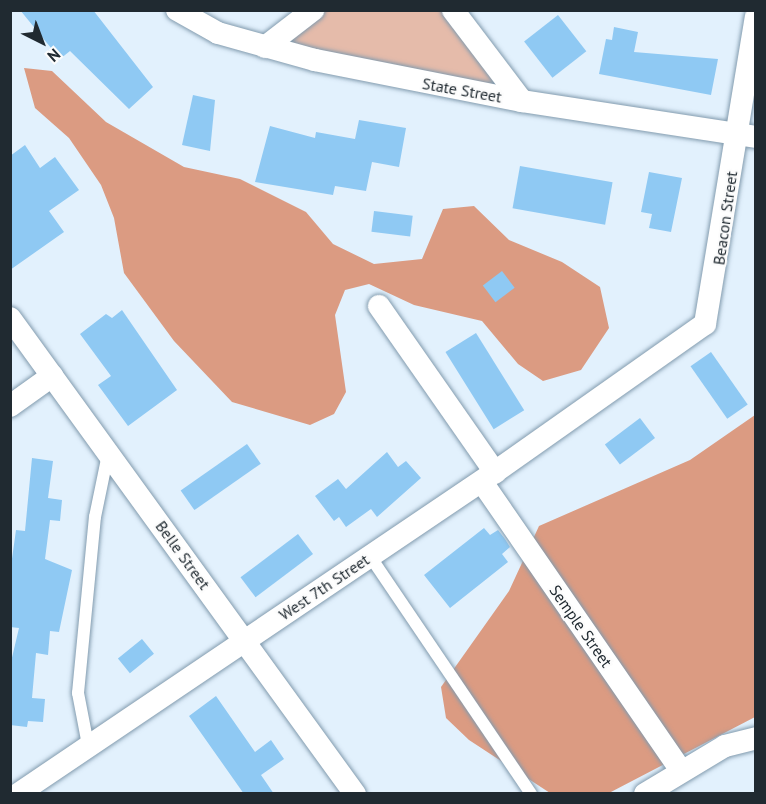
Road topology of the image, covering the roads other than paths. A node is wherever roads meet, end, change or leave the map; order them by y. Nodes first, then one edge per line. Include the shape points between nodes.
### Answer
1 (177, 10) edge
2 (313, 10) edge
3 (453, 10) edge
4 (756, 17) edge
5 (265, 47) junction
6 (522, 101) junction
7 (746, 135) edge
8 (379, 306) dead end
9 (10, 318) edge
10 (52, 375) junction
11 (630, 380) joint
12 (10, 406) edge
13 (109, 453) junction
14 (488, 477) junction
15 (370, 556) junction
16 (245, 640) junction
17 (756, 738) edge
18 (88, 745) junction
19 (681, 771) junction
20 (18, 794) edge
21 (355, 794) edge
22 (531, 794) edge
23 (645, 794) edge

1 - 5 street, State Street via 218,33
2 - 5 street
3 - 6 street
4 - 7 street, Beacon Street
5 - 6 street, State Street
6 - 7 street, State Street
7 - 11 street, Beacon Street via 705,324
8 - 14 street, Semple Street
9 - 10 street, Belle Street
10 - 12 street
10 - 13 street, Belle Street
11 - 14 street, West 7th Street
13 - 16 street, Belle Street
13 - 18 lane via 95,517 78,693
14 - 15 street, West 7th Street
14 - 19 street, Semple Street
15 - 16 street, West 7th Street
15 - 22 lane
16 - 18 street, West 7th Street
16 - 21 street, Belle Street
17 - 19 street via 725,746
18 - 20 street, West 7th Street
19 - 23 street

